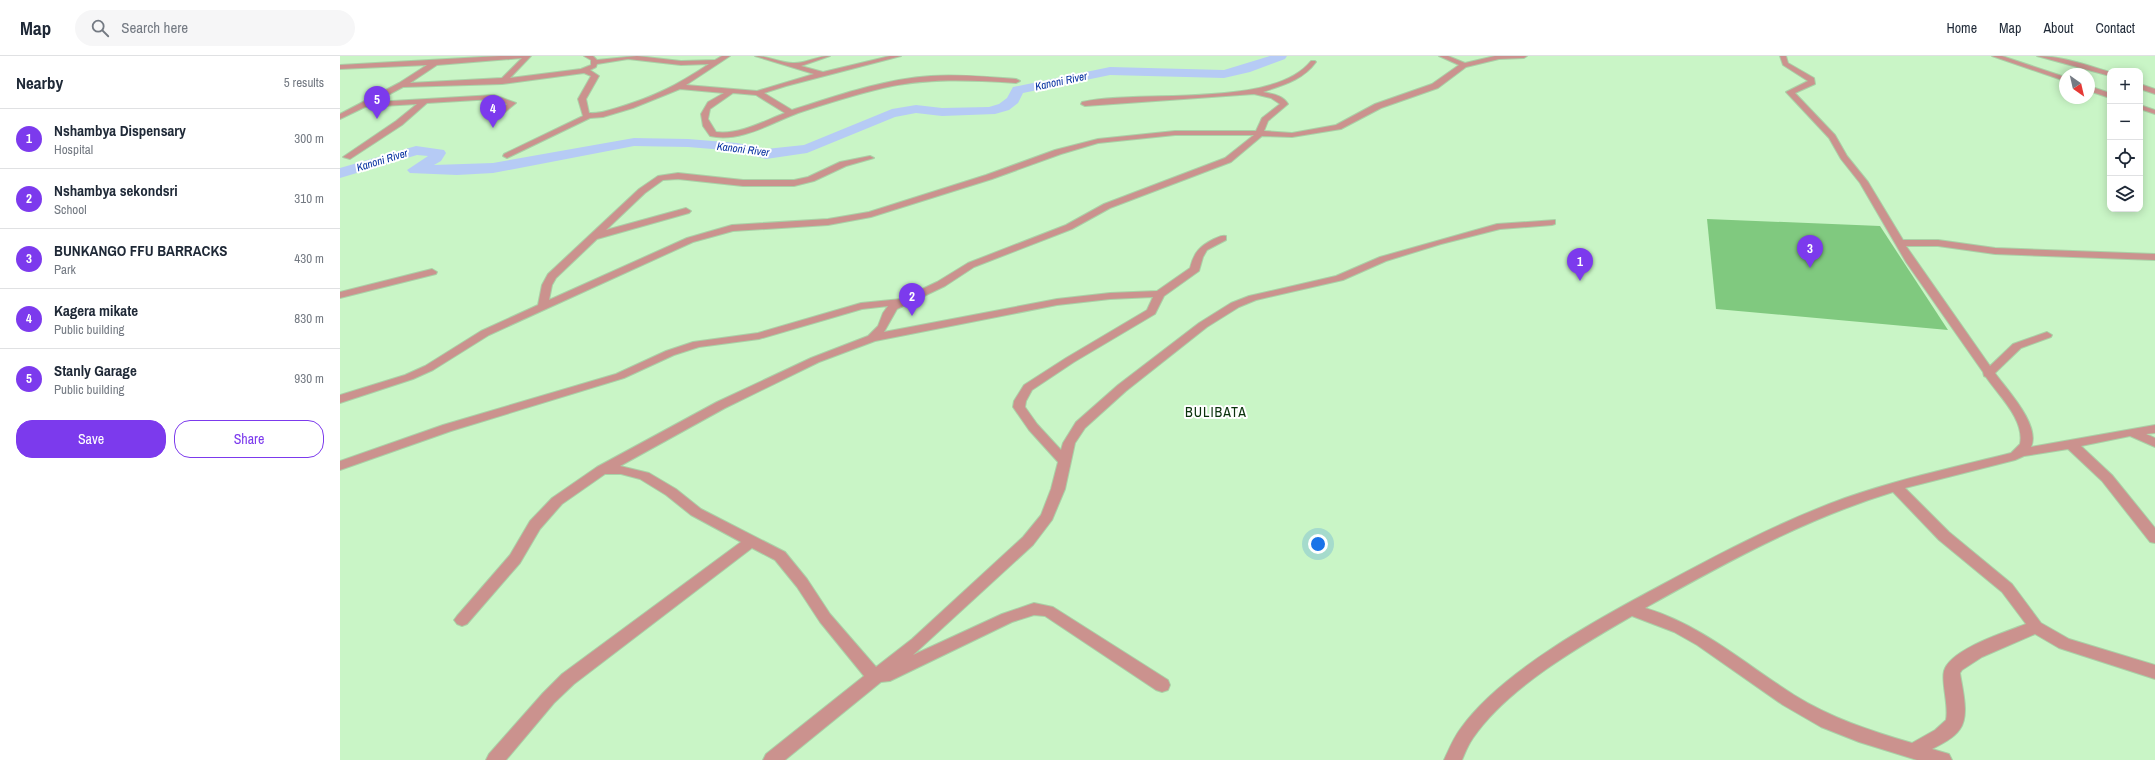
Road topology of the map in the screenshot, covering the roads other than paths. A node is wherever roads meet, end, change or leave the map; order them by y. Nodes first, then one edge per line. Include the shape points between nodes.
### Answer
1 (444, 56) edge
2 (522, 56) edge
3 (528, 56) edge
4 (727, 56) edge
5 (758, 56) edge
6 (827, 56) edge
7 (898, 56) edge
8 (1442, 56) edge
9 (1524, 56) edge
10 (1783, 56) edge
11 (1995, 56) edge
12 (2040, 56) edge
13 (888, 57) edge
14 (1498, 57) edge
15 (591, 58) edge
16 (436, 62) junction
17 (716, 62) junction
18 (1313, 62) dead end
19 (1464, 65) junction
20 (792, 66) junction
21 (340, 67) edge
22 (586, 71) junction
23 (2107, 73) edge
24 (823, 74) junction
25 (2059, 77) edge
26 (505, 80) junction
27 (1016, 81) dead end
28 (402, 85) junction
29 (679, 87) junction
30 (2143, 87) edge
31 (2095, 90) edge
32 (730, 92) junction
33 (1254, 92) junction
34 (2155, 92) edge
35 (758, 93) junction
36 (2107, 95) edge
37 (484, 98) junction
38 (424, 102) junction
39 (1085, 104) dead end
40 (360, 106) junction
41 (2143, 108) edge
42 (505, 110) dead end
43 (2155, 112) edge
44 (791, 113) junction
45 (588, 116) junction
46 (340, 117) edge
47 (1257, 133) junction
48 (507, 156) dead end
49 (347, 157) dead end
50 (870, 158) dead end
51 (686, 211) dead end
52 (1552, 222) dead end
53 (591, 238) junction
54 (1223, 238) dead end
55 (1900, 243) junction
56 (2155, 257) edge
57 (432, 272) dead end
58 (1160, 294) junction
59 (340, 296) edge
60 (902, 302) junction
61 (543, 306) junction
62 (2046, 335) dead end
63 (872, 338) junction
64 (1988, 374) junction
65 (340, 399) edge
66 (2155, 429) edge
67 (2131, 431) junction
68 (2155, 443) edge
69 (2071, 444) junction
70 (2023, 452) junction
71 (1064, 461) junction
72 (340, 466) edge
73 (602, 470) junction
74 (1896, 487) junction
75 (2155, 538) edge
76 (750, 542) junction
77 (1629, 608) junction
78 (462, 620) dead end
79 (2036, 627) junction
80 (2155, 672) edge
81 (872, 681) junction
82 (1162, 685) dead end
83 (1914, 751) junction
84 (495, 760) edge
85 (772, 760) edge
86 (1453, 760) edge
87 (1943, 760) edge

1 - 16 street
2 - 16 street
3 - 26 street
4 - 17 street
5 - 20 street
6 - 20 street
7 - 13 street
8 - 19 street
9 - 14 street
10 - 55 street via 1785,64 1810,78 1812,82 1790,92 1832,137 1871,192
11 - 25 street
12 - 23 street
13 - 24 street
14 - 19 street
15 - 17 street via 632,57 680,64
15 - 22 street via 594,66
16 - 21 street
16 - 28 street
17 - 29 street
18 - 33 street via 1295,77
19 - 47 street via 1435,86 1378,106 1338,127 1292,135
20 - 24 street
22 - 26 street
22 - 45 street via 594,76 582,99
24 - 35 street
26 - 28 street
26 - 37 street
27 - 44 street via 930,78 858,93
28 - 40 street
29 - 32 street
29 - 45 street via 648,100
30 - 34 street
31 - 36 street
32 - 35 street
32 - 44 street via 705,109 704,119 716,135 742,131
33 - 39 street
33 - 47 street via 1273,96 1284,104 1265,120
35 - 44 street
37 - 38 street
37 - 42 street via 500,98 512,103
38 - 40 street
38 - 49 street via 399,123
40 - 46 street
41 - 43 street
45 - 48 street
47 - 60 street via 1257,137 1220,165 1106,206 1069,227 970,265 929,291
47 - 61 street via 1175,133 1098,141 871,214 828,222 732,228 710,232
50 - 53 street via 844,164 812,179 794,183 718,181 678,176 661,178 642,191
51 - 53 street
52 - 71 street via 1500,226 1476,231 1383,259 1339,278 1260,295 1235,305 1185,337 1095,410 1075,432
53 - 61 street via 552,276 547,285
54 - 58 street via 1204,248 1195,269
55 - 56 street via 1938,243 1996,251
55 - 64 street
57 - 59 street
58 - 63 street via 1057,302
58 - 71 street via 1150,312 1028,388 1020,401 1019,408
60 - 63 street via 888,313 882,327
60 - 72 street via 861,306 759,336 697,344 670,353 620,376 447,428
61 - 65 street via 485,333 429,368
62 - 64 street via 2017,346
63 - 73 street via 815,360 721,405
64 - 70 street via 2022,419 2027,439
66 - 67 street
67 - 68 street
67 - 69 street
69 - 70 street
69 - 75 street via 2108,478
70 - 74 street
71 - 81 street via 1058,489 1047,517 1028,541 940,623
73 - 76 street via 621,470 644,476 671,492 696,512
73 - 78 street via 557,501 545,513 515,559
74 - 77 street via 1817,514 1764,537
74 - 79 street via 1944,536 2006,588
76 - 81 street via 780,556
76 - 84 street via 650,618 607,647 568,679
77 - 83 street via 1673,623 1812,714 1848,731
77 - 86 street via 1530,673 1488,708 1467,732
79 - 80 street via 2064,644
79 - 83 street via 1976,652 1954,667 1954,724
81 - 82 street via 1034,608 1048,611
81 - 85 street
83 - 87 street

